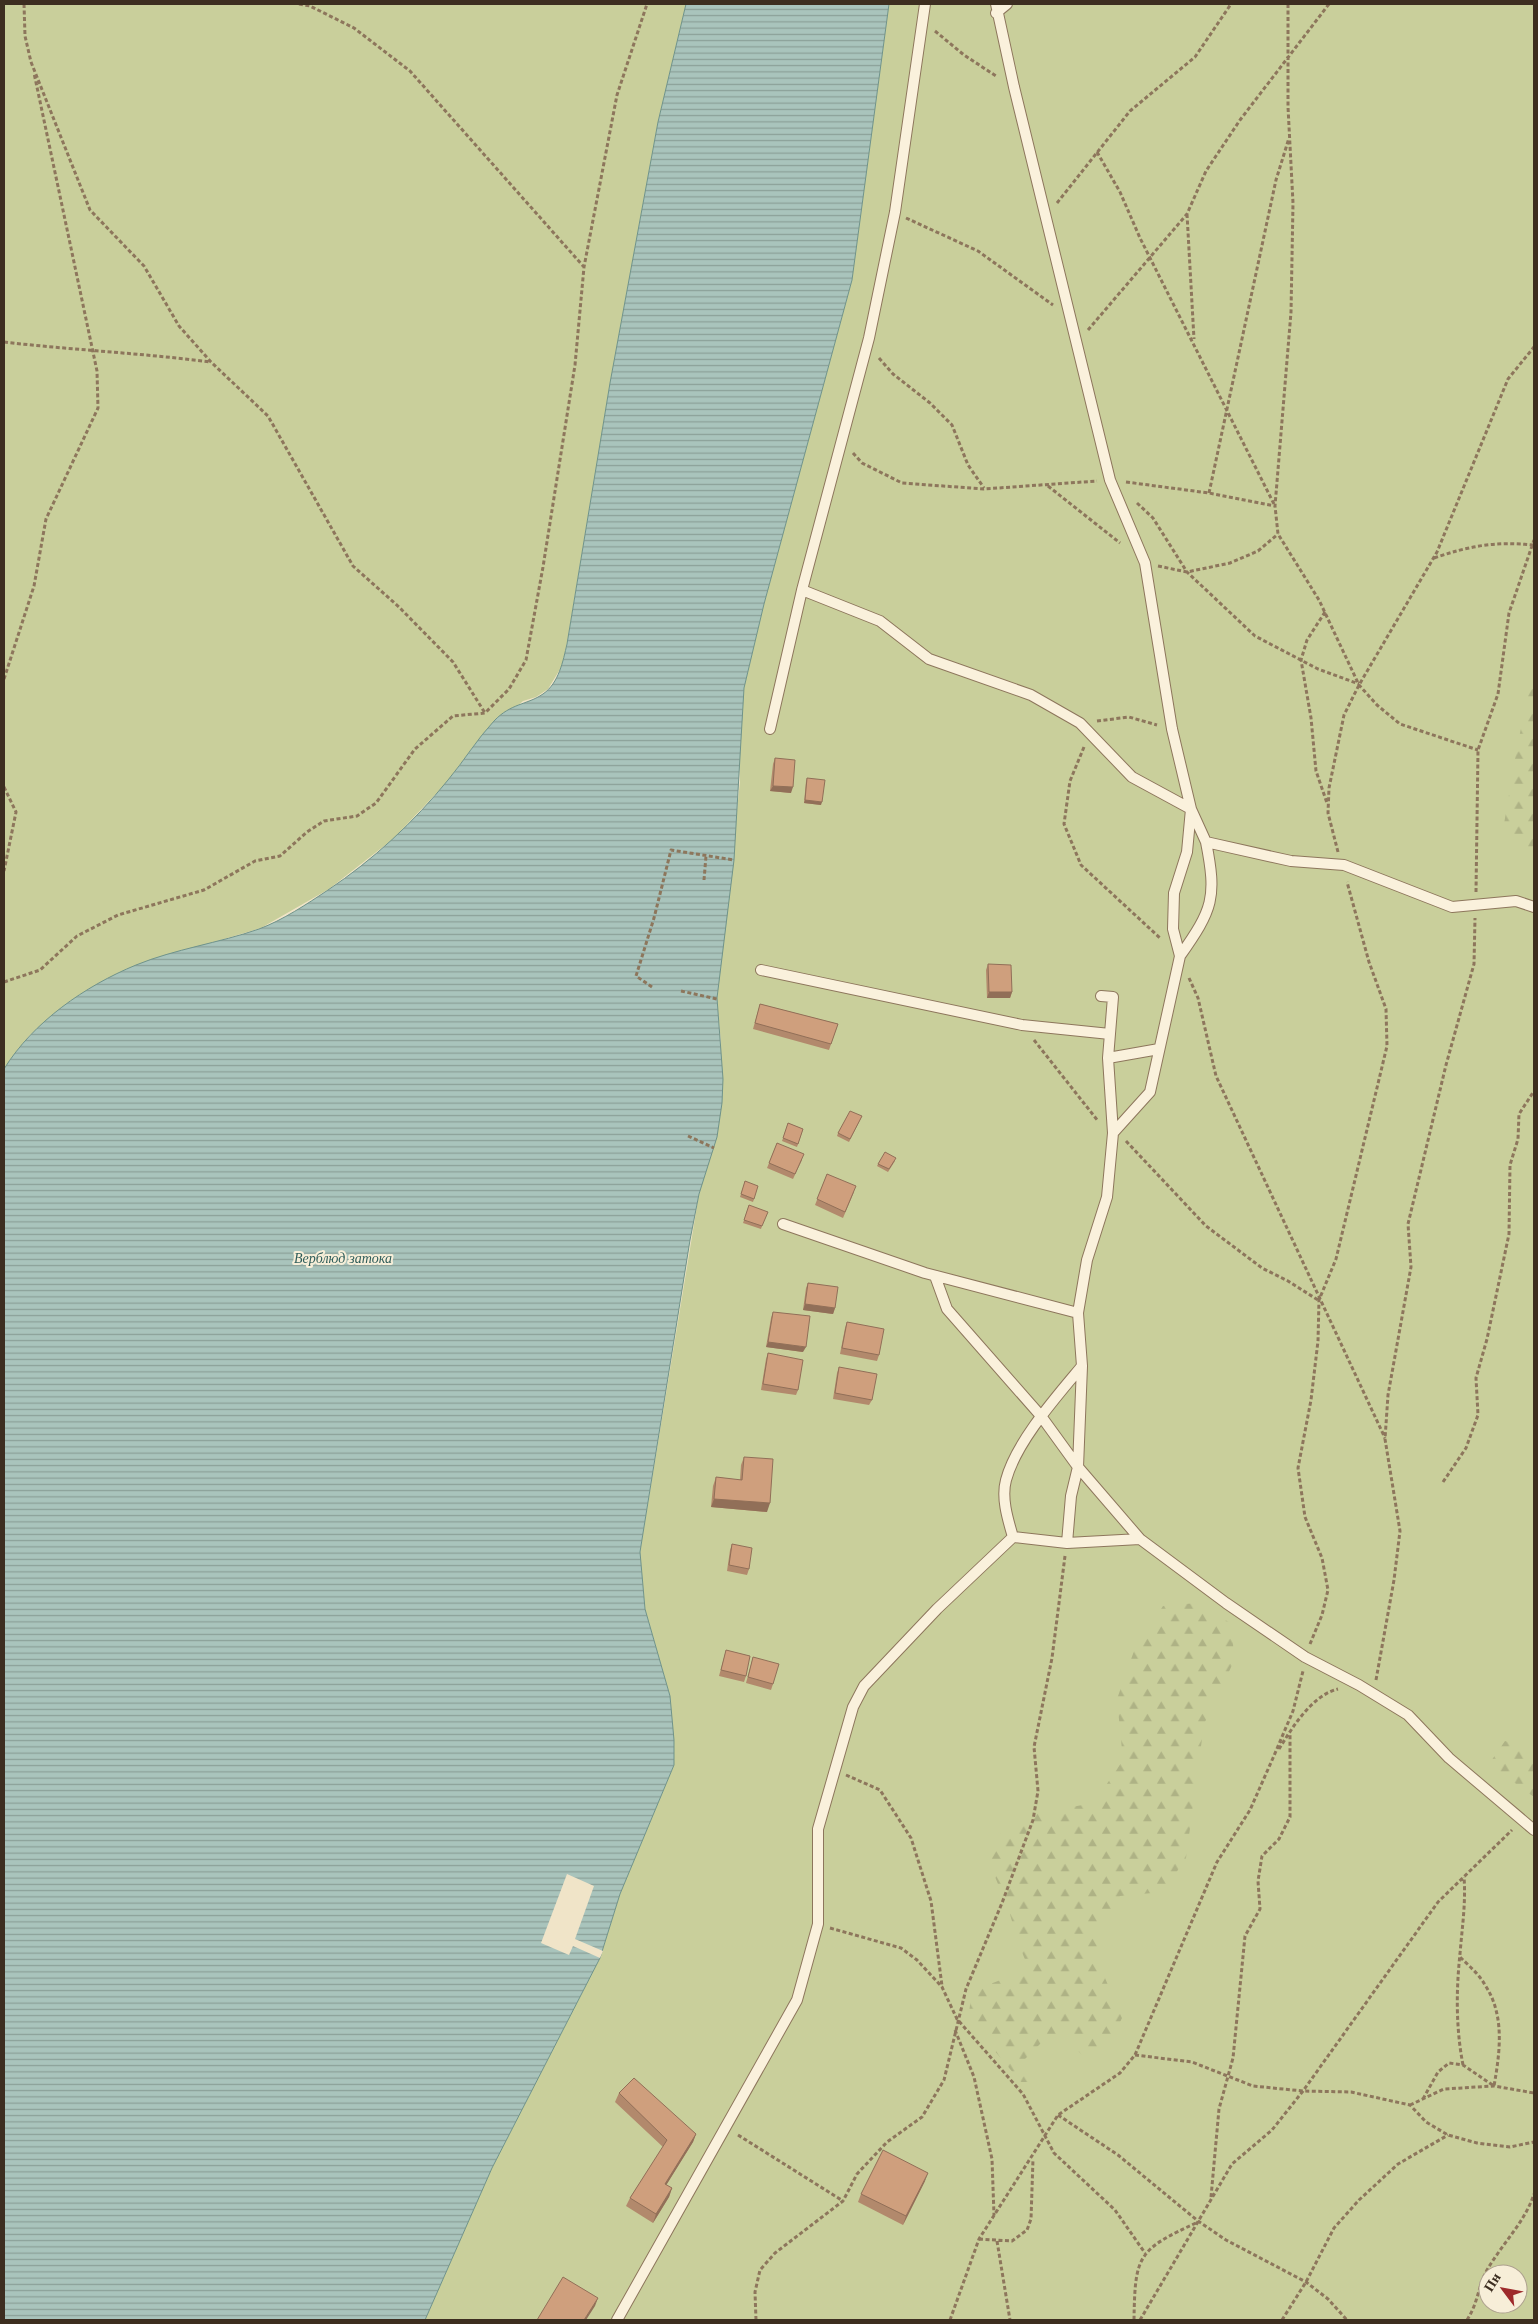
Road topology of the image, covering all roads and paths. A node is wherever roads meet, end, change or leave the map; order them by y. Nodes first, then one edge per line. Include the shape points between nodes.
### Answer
1 (24, 4) edge
2 (299, 4) edge
3 (647, 4) edge
4 (925, 4) edge
5 (1007, 4) edge
6 (1231, 4) edge
7 (1288, 4) edge
8 (1329, 4) edge
9 (996, 8) edge
10 (922, 21) junction
11 (1288, 57) junction
12 (31, 62) junction
13 (1014, 87) junction
14 (1290, 135) junction
15 (1097, 152) junction
16 (895, 212) junction
17 (1187, 214) junction
18 (1046, 217) junction
19 (1151, 258) junction
20 (584, 267) junction
21 (1070, 317) junction
22 (868, 338) junction
23 (4, 342) edge
24 (1195, 342) junction
25 (1076, 344) junction
26 (1534, 348) edge
27 (92, 351) junction
28 (211, 362) junction
29 (1227, 408) junction
30 (841, 439) junction
31 (1110, 480) junction
32 (1048, 486) junction
33 (984, 489) junction
34 (1209, 493) junction
35 (1132, 499) dead end
36 (1275, 506) junction
37 (1278, 534) junction
38 (1534, 540) edge
39 (1534, 545) edge
40 (1124, 546) dead end
41 (1434, 558) junction
42 (1145, 563) junction
43 (1187, 572) junction
44 (802, 590) junction
45 (1325, 612) junction
46 (1301, 660) junction
47 (4, 678) edge
48 (1360, 684) junction
49 (485, 713) junction
50 (1080, 723) junction
51 (770, 729) dead end
52 (1172, 729) junction
53 (1090, 733) junction
54 (1478, 750) junction
55 (4, 787) edge
56 (1329, 806) junction
57 (1191, 809) junction
58 (1206, 842) junction
59 (706, 856) junction
60 (734, 860) dead end
61 (1344, 865) junction
62 (4, 871) edge
63 (704, 880) dead end
64 (1476, 906) junction
65 (1534, 907) edge
66 (1180, 956) junction
67 (761, 970) dead end
68 (4, 982) edge
69 (652, 987) dead end
70 (682, 991) dead end
71 (1101, 996) dead end
72 (717, 998) dead end
73 (1022, 1024) junction
74 (1110, 1034) junction
75 (1159, 1050) junction
76 (1108, 1058) junction
77 (1534, 1091) edge
78 (1113, 1133) junction
79 (688, 1136) dead end
80 (714, 1148) dead end
81 (784, 1224) dead end
82 (935, 1276) junction
83 (1318, 1300) junction
84 (1078, 1313) junction
85 (1082, 1366) junction
86 (1041, 1416) junction
87 (1385, 1438) junction
88 (1078, 1468) junction
89 (1443, 1482) dead end
90 (1014, 1537) junction
91 (1140, 1539) junction
92 (1067, 1542) junction
93 (1305, 1657) junction
94 (1359, 1685) junction
95 (1373, 1693) junction
96 (1290, 1732) junction
97 (1273, 1758) junction
98 (835, 1770) junction
99 (1522, 1820) junction
100 (1534, 1830) edge
101 (1464, 1876) junction
102 (818, 1924) junction
103 (1459, 1956) junction
104 (942, 1987) junction
105 (957, 2019) junction
106 (955, 2029) junction
107 (1135, 2055) junction
108 (1463, 2065) junction
109 (1230, 2077) junction
110 (1494, 2086) junction
111 (1303, 2091) junction
112 (1534, 2093) edge
113 (1423, 2099) junction
114 (1410, 2105) junction
115 (1058, 2115) junction
116 (726, 2127) junction
117 (1448, 2135) junction
118 (1045, 2137) junction
119 (1534, 2142) edge
120 (1033, 2158) junction
121 (1534, 2194) edge
122 (1210, 2200) junction
123 (843, 2201) junction
124 (994, 2216) junction
125 (1198, 2222) junction
126 (979, 2239) junction
127 (997, 2241) junction
128 (1145, 2253) junction
129 (1306, 2282) junction
130 (617, 2320) edge
131 (756, 2320) edge
132 (950, 2320) edge
133 (1010, 2320) edge
134 (1134, 2320) edge
135 (1140, 2320) edge
136 (1282, 2320) edge
137 (1347, 2320) edge
138 (1467, 2320) edge

1 - 12 path via 25,36
2 - 20 path via 310,6 354,28 410,71
3 - 20 path via 617,94
4 - 10 lane
5 - 9 lane
6 - 15 path via 1195,57 1130,111
7 - 11 path
8 - 11 path
9 - 13 lane
10 - 13 path via 964,55
10 - 16 lane
11 - 14 path
11 - 17 path via 1206,171
12 - 27 path
12 - 28 path via 90,210 144,266 179,326
13 - 18 lane
14 - 29 path via 1276,180
14 - 36 path via 1292,312
15 - 18 path
15 - 19 path
16 - 21 path via 978,251
16 - 22 lane
17 - 19 path
17 - 24 path
18 - 21 lane
19 - 24 path
19 - 25 path
20 - 49 path via 575,365 526,660 509,689
21 - 25 lane
22 - 30 lane
22 - 33 path via 892,374 930,403 952,425 968,465
23 - 27 path
24 - 29 path
25 - 31 lane
26 - 41 path via 1508,379
27 - 28 path
27 - 47 path via 97,371 98,408 46,519 34,586
28 - 49 path via 268,416 353,566 453,662
29 - 34 path
29 - 36 path
30 - 33 path via 862,463 902,483
30 - 44 lane
31 - 32 path
31 - 34 path
31 - 42 lane
32 - 33 path
32 - 40 path
34 - 36 path
35 - 43 path via 1153,518
36 - 37 path
37 - 43 path via 1258,551 1230,563
37 - 45 path
38 - 39 path
39 - 41 path via 1498,542 1463,548
39 - 54 path via 1509,613 1498,694
41 - 48 path
42 - 43 path
42 - 52 lane
43 - 46 path via 1255,636
44 - 50 lane via 880,621 929,659 1031,695
44 - 51 lane
45 - 46 path via 1307,640
45 - 48 path
46 - 48 path
46 - 56 path via 1316,771
48 - 54 path via 1377,705 1400,724
48 - 56 path via 1344,715 1329,788
49 - 68 path via 453,716 415,749 376,803 358,816 324,821 280,856 255,860 204,890 118,915 77,936 40,970
50 - 52 path via 1129,716
50 - 53 lane
52 - 57 lane
53 - 57 lane via 1132,777
53 - 66 path via 1070,781 1064,824 1081,865
54 - 64 path
55 - 62 path via 16,812
56 - 61 path via 1336,847
57 - 58 lane
57 - 66 lane via 1187,852 1174,893 1173,929
58 - 61 lane via 1291,861
58 - 66 lane via 1212,876 1212,902
59 - 60 path
59 - 63 path
59 - 69 path via 671,850 636,976
61 - 64 lane via 1452,907
61 - 83 path via 1369,962 1386,1009 1386,1046 1336,1259
64 - 65 lane via 1516,901
64 - 87 path via 1474,964 1408,1224 1411,1267 1388,1395
66 - 75 lane
66 - 83 path via 1198,998 1216,1076
67 - 73 lane
70 - 72 path
71 - 74 lane via 1113,997
73 - 74 lane
73 - 78 path via 1095,1119
74 - 76 lane
75 - 76 lane
75 - 78 lane via 1150,1092
76 - 78 lane
77 - 89 path via 1519,1114 1518,1140 1510,1165 1510,1234 1476,1378 1478,1415 1466,1448
78 - 83 path via 1131,1145 1206,1226 1262,1268
78 - 84 lane via 1107,1197 1087,1260
79 - 80 path
81 - 82 lane
82 - 84 lane
82 - 86 lane via 947,1309
83 - 87 path
83 - 93 path via 1318,1341 1298,1468 1305,1517 1322,1558 1328,1590
84 - 85 lane
85 - 86 lane
85 - 88 lane
86 - 88 lane
86 - 90 lane via 1022,1445 1005,1481 1006,1516
87 - 95 path via 1400,1530
88 - 91 lane
88 - 92 lane via 1071,1496
90 - 92 lane
90 - 98 lane via 937,1609 864,1686 853,1707
91 - 92 lane
91 - 93 lane
92 - 105 path via 1052,1658 1034,1747 1038,1791 1033,1820
93 - 94 lane
93 - 97 path via 1293,1711
94 - 95 lane
94 - 96 path via 1330,1691
95 - 99 lane via 1408,1716 1449,1758
96 - 97 path
96 - 109 path via 1290,1817 1279,1838 1262,1856 1258,1881 1260,1909 1245,1936
97 - 107 path via 1250,1810 1217,1862
98 - 102 lane via 818,1829
98 - 104 path via 880,1790 911,1838 931,1902
99 - 100 lane
99 - 101 path
101 - 103 path via 1466,1899
101 - 111 path via 1438,1902
102 - 104 path via 901,1948
102 - 116 lane via 796,2000
103 - 108 path via 1457,2027
103 - 110 path via 1485,1984 1496,2006 1500,2047
104 - 105 path
105 - 106 path
105 - 118 path via 1023,2094
106 - 123 path via 944,2080 922,2118 887,2142 857,2174
106 - 124 path via 974,2077 992,2158
107 - 109 path via 1192,2062
107 - 115 path via 1120,2073
108 - 110 path
108 - 113 path via 1449,2064 1438,2072
109 - 111 path via 1253,2086
109 - 122 path via 1219,2109
110 - 112 path
110 - 113 path via 1444,2089
111 - 114 path via 1350,2092
111 - 122 path via 1272,2130 1232,2164
113 - 114 path
114 - 117 path via 1426,2122
115 - 118 path
115 - 125 path via 1118,2155
116 - 123 path
116 - 130 lane
117 - 119 path via 1510,2147
117 - 129 path via 1398,2164 1359,2200 1334,2228
118 - 120 path
118 - 128 path via 1054,2153 1115,2210
120 - 124 path
120 - 127 path via 1027,2230 1012,2242
121 - 138 path via 1530,2207 1487,2271 1476,2306
122 - 125 path
123 - 131 path via 775,2253 760,2270 755,2292
124 - 126 path
125 - 128 path via 1162,2238
125 - 129 path
125 - 135 path
126 - 127 path
126 - 132 path
127 - 133 path
128 - 134 path via 1135,2273
129 - 136 path
129 - 137 path via 1328,2298

